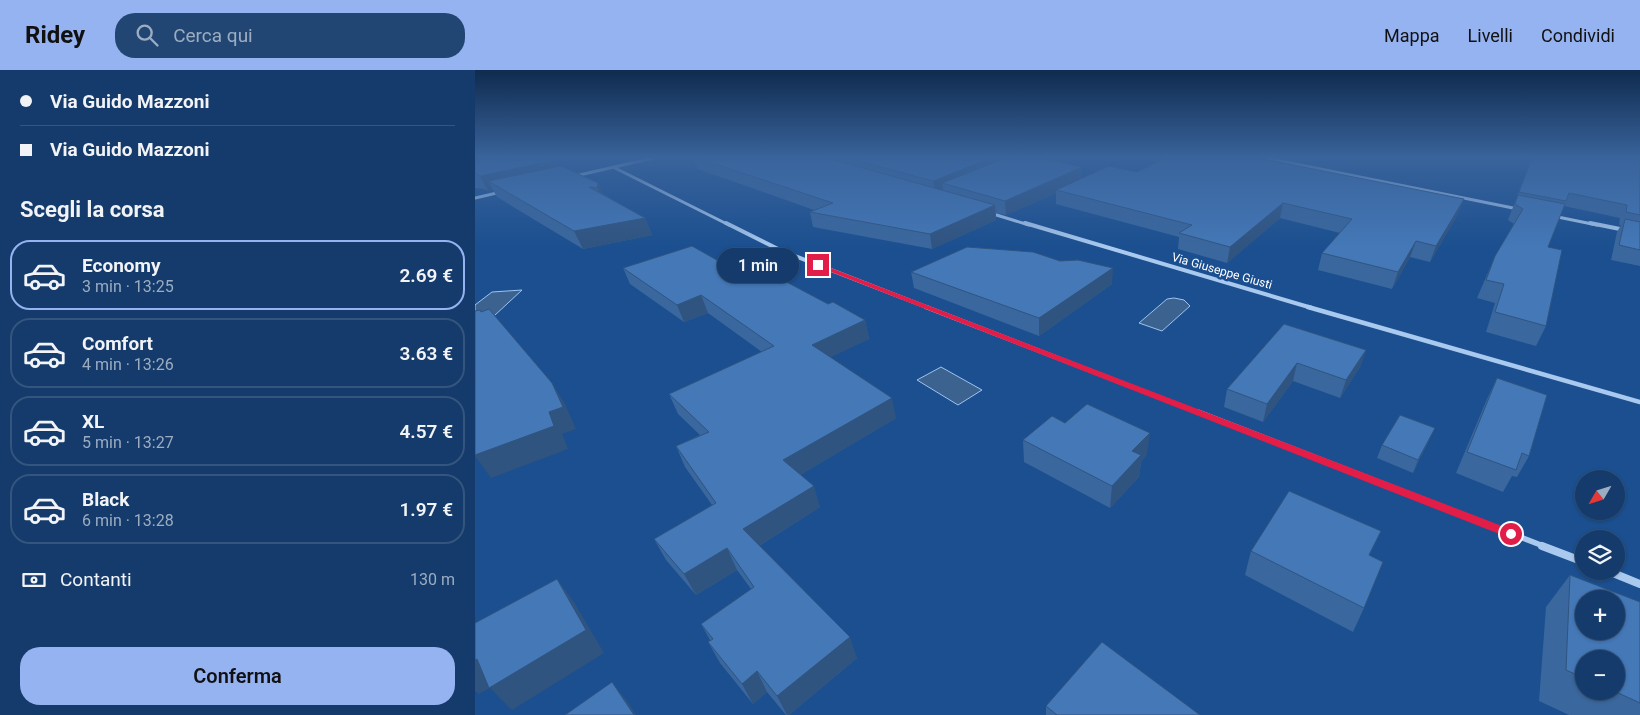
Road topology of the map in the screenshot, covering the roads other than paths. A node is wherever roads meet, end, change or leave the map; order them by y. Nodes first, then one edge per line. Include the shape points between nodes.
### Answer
1 (655, 188) edge
2 (1416, 188) edge
3 (503, 192) edge
4 (475, 198) edge
5 (1525, 210) edge
6 (984, 211) edge
7 (1544, 214) edge
8 (1630, 232) edge
9 (1640, 402) edge
10 (1575, 559) edge
11 (1625, 578) edge
12 (1640, 584) edge

1 - 10 street via 782,251
2 - 5 street
3 - 4 street
6 - 9 street, Via Giuseppe Giusti
7 - 8 street
11 - 12 street

